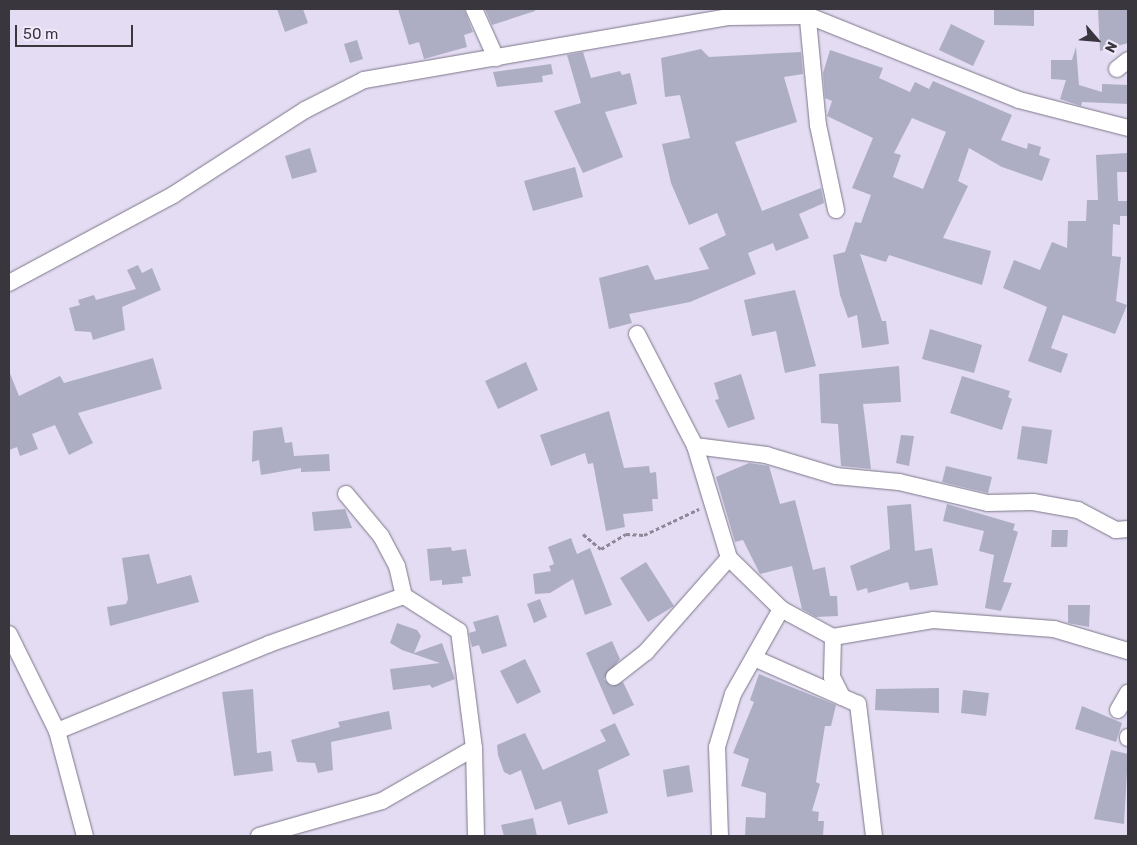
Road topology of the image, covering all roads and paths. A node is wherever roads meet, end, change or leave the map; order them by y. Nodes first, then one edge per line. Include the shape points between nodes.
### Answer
1 (474, 9) edge
2 (808, 12) edge
3 (496, 58) junction
4 (1128, 128) edge
5 (836, 210) dead end
6 (9, 283) edge
7 (636, 334) dead end
8 (695, 446) junction
9 (346, 494) dead end
10 (711, 503) junction
11 (1128, 529) edge
12 (583, 534) dead end
13 (729, 558) junction
14 (404, 596) junction
15 (781, 609) junction
16 (9, 634) edge
17 (833, 636) junction
18 (1128, 651) edge
19 (754, 658) junction
20 (614, 677) dead end
21 (1128, 693) edge
22 (842, 697) junction
23 (1118, 710) dead end
24 (57, 731) junction
25 (474, 748) junction
26 (85, 836) edge
27 (259, 836) edge
28 (476, 836) edge
29 (720, 836) edge
30 (874, 836) edge

1 - 3 street
2 - 3 street via 728,17
2 - 4 street via 1019,100
2 - 5 street via 818,125
3 - 6 street via 364,80 305,110 173,195
7 - 8 street
8 - 10 street
8 - 11 street via 766,455 836,476 899,482 988,503 1033,502 1078,510 1116,530
9 - 14 street via 385,544 397,566
10 - 12 path via 644,535 626,534 601,549
10 - 13 street
13 - 15 street
13 - 20 street via 646,652
14 - 24 street via 269,644
14 - 25 street via 459,631
15 - 17 street
15 - 19 street
16 - 24 street
17 - 18 street via 933,620 1054,629
17 - 22 street via 832,677
19 - 22 street
19 - 29 street via 734,694 717,747
21 - 23 street
22 - 30 street via 858,704
24 - 26 street
25 - 27 street via 382,801
25 - 28 street

